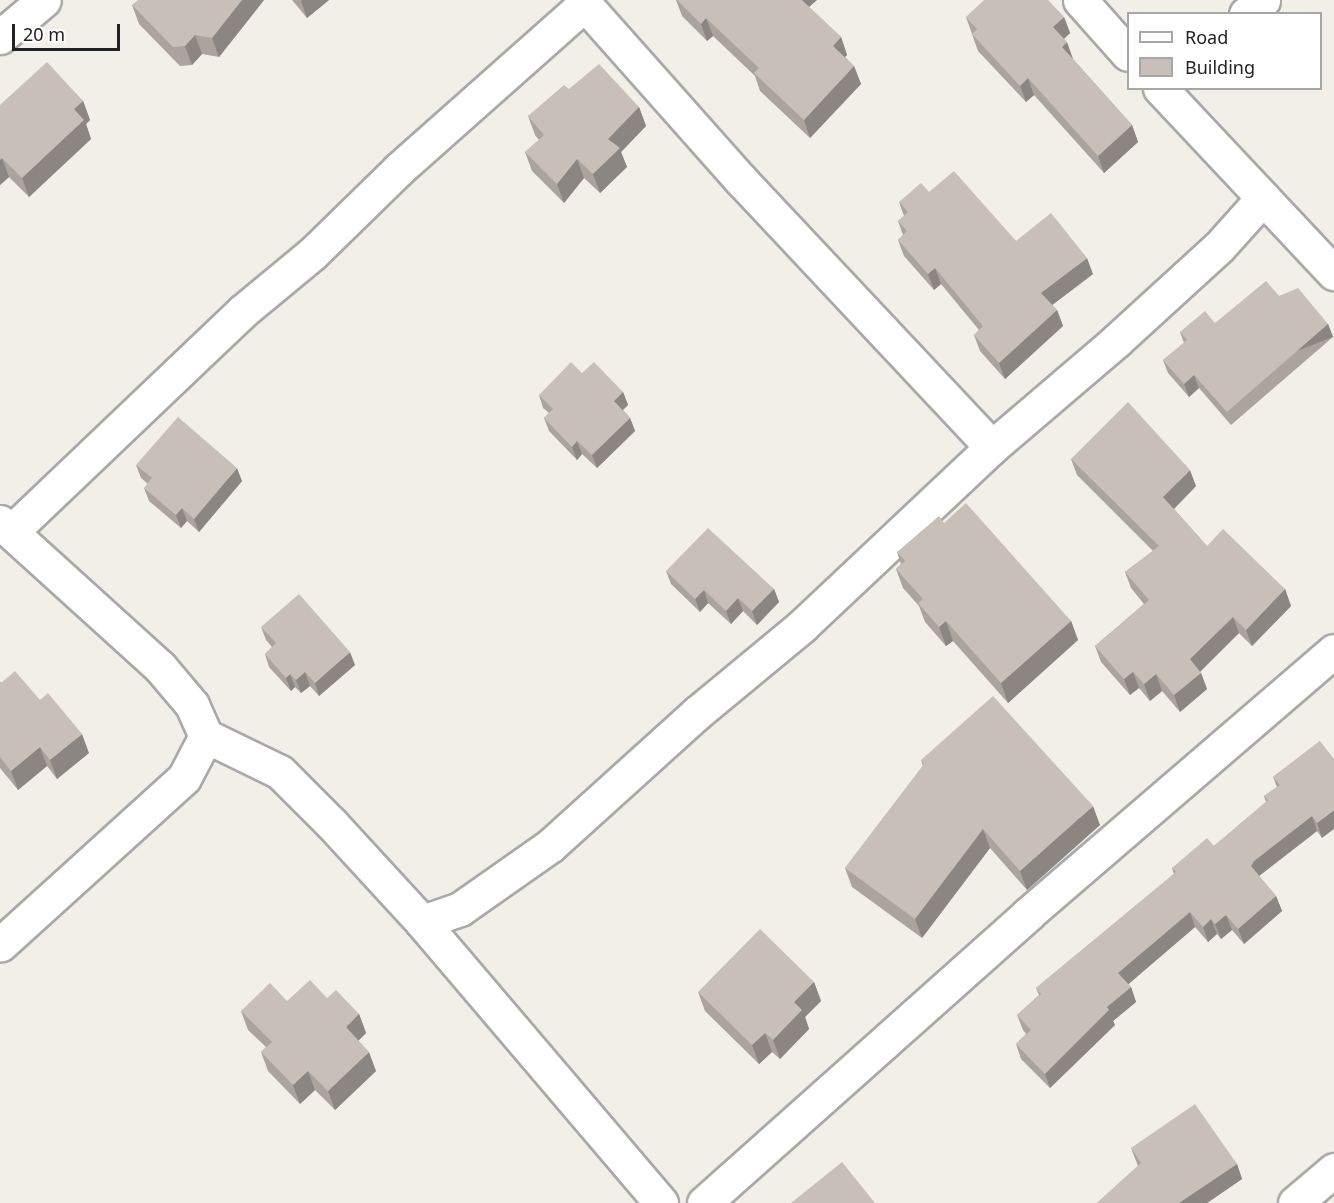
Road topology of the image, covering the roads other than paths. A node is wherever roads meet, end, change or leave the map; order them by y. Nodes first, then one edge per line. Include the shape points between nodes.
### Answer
1 (44, 0) edge
2 (1080, 0) edge
3 (1263, 0) edge
4 (583, 2) edge
5 (1248, 12) edge
6 (0, 37) edge
7 (1127, 53) edge
8 (1162, 90) edge
9 (1263, 198) junction
10 (1334, 273) edge
11 (992, 447) junction
12 (6, 527) edge
13 (1334, 651) edge
14 (206, 736) junction
15 (422, 922) junction
16 (0, 945) edge
17 (1334, 1170) edge
18 (661, 1203) edge
19 (704, 1203) edge
20 (1295, 1203) edge

1 - 6 street
2 - 7 street
3 - 5 street
4 - 11 street via 741,180
4 - 12 street via 399,169 312,254 243,311
8 - 9 street
9 - 10 street
9 - 11 street via 1210,255
11 - 15 street via 801,626 697,713 551,845 460,909
12 - 14 street via 160,667 192,705
13 - 19 street via 1028,914
14 - 15 street via 280,772
14 - 16 street via 184,778
15 - 18 street
17 - 20 street

